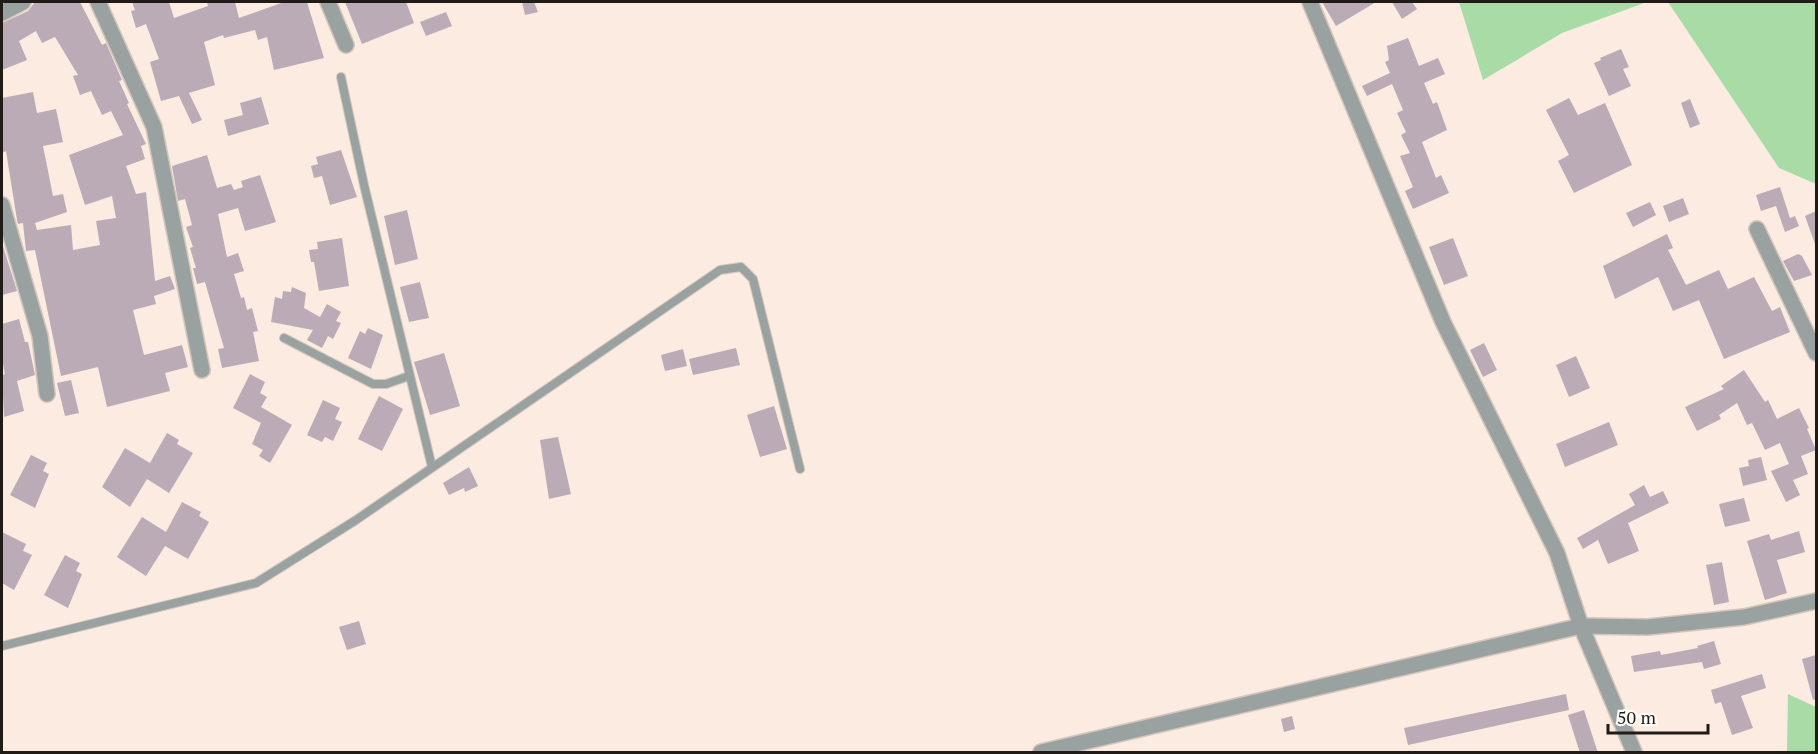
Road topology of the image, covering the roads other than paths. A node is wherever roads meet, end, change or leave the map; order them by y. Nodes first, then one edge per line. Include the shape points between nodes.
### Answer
1 (23, 2) edge
2 (98, 2) edge
3 (328, 2) edge
4 (1310, 2) edge
5 (2, 13) edge
6 (346, 45) dead end
7 (341, 77) dead end
8 (2, 205) edge
9 (1757, 229) dead end
10 (284, 338) dead end
11 (1815, 345) edge
12 (202, 370) dead end
13 (409, 376) junction
14 (47, 394) dead end
15 (432, 467) junction
16 (800, 469) dead end
17 (1816, 601) edge
18 (1581, 626) junction
19 (2, 646) edge
20 (1041, 753) edge
21 (1634, 753) edge

1 - 5 street
2 - 12 street via 154,128
3 - 6 street
4 - 18 street via 1443,322 1557,553
7 - 13 lane
8 - 14 street via 40,336
9 - 11 street
10 - 13 lane via 373,384
13 - 15 lane
15 - 16 lane via 720,270 741,267 753,279
15 - 19 lane via 256,583
17 - 18 street via 1712,621 1648,627
18 - 20 street
18 - 21 street

